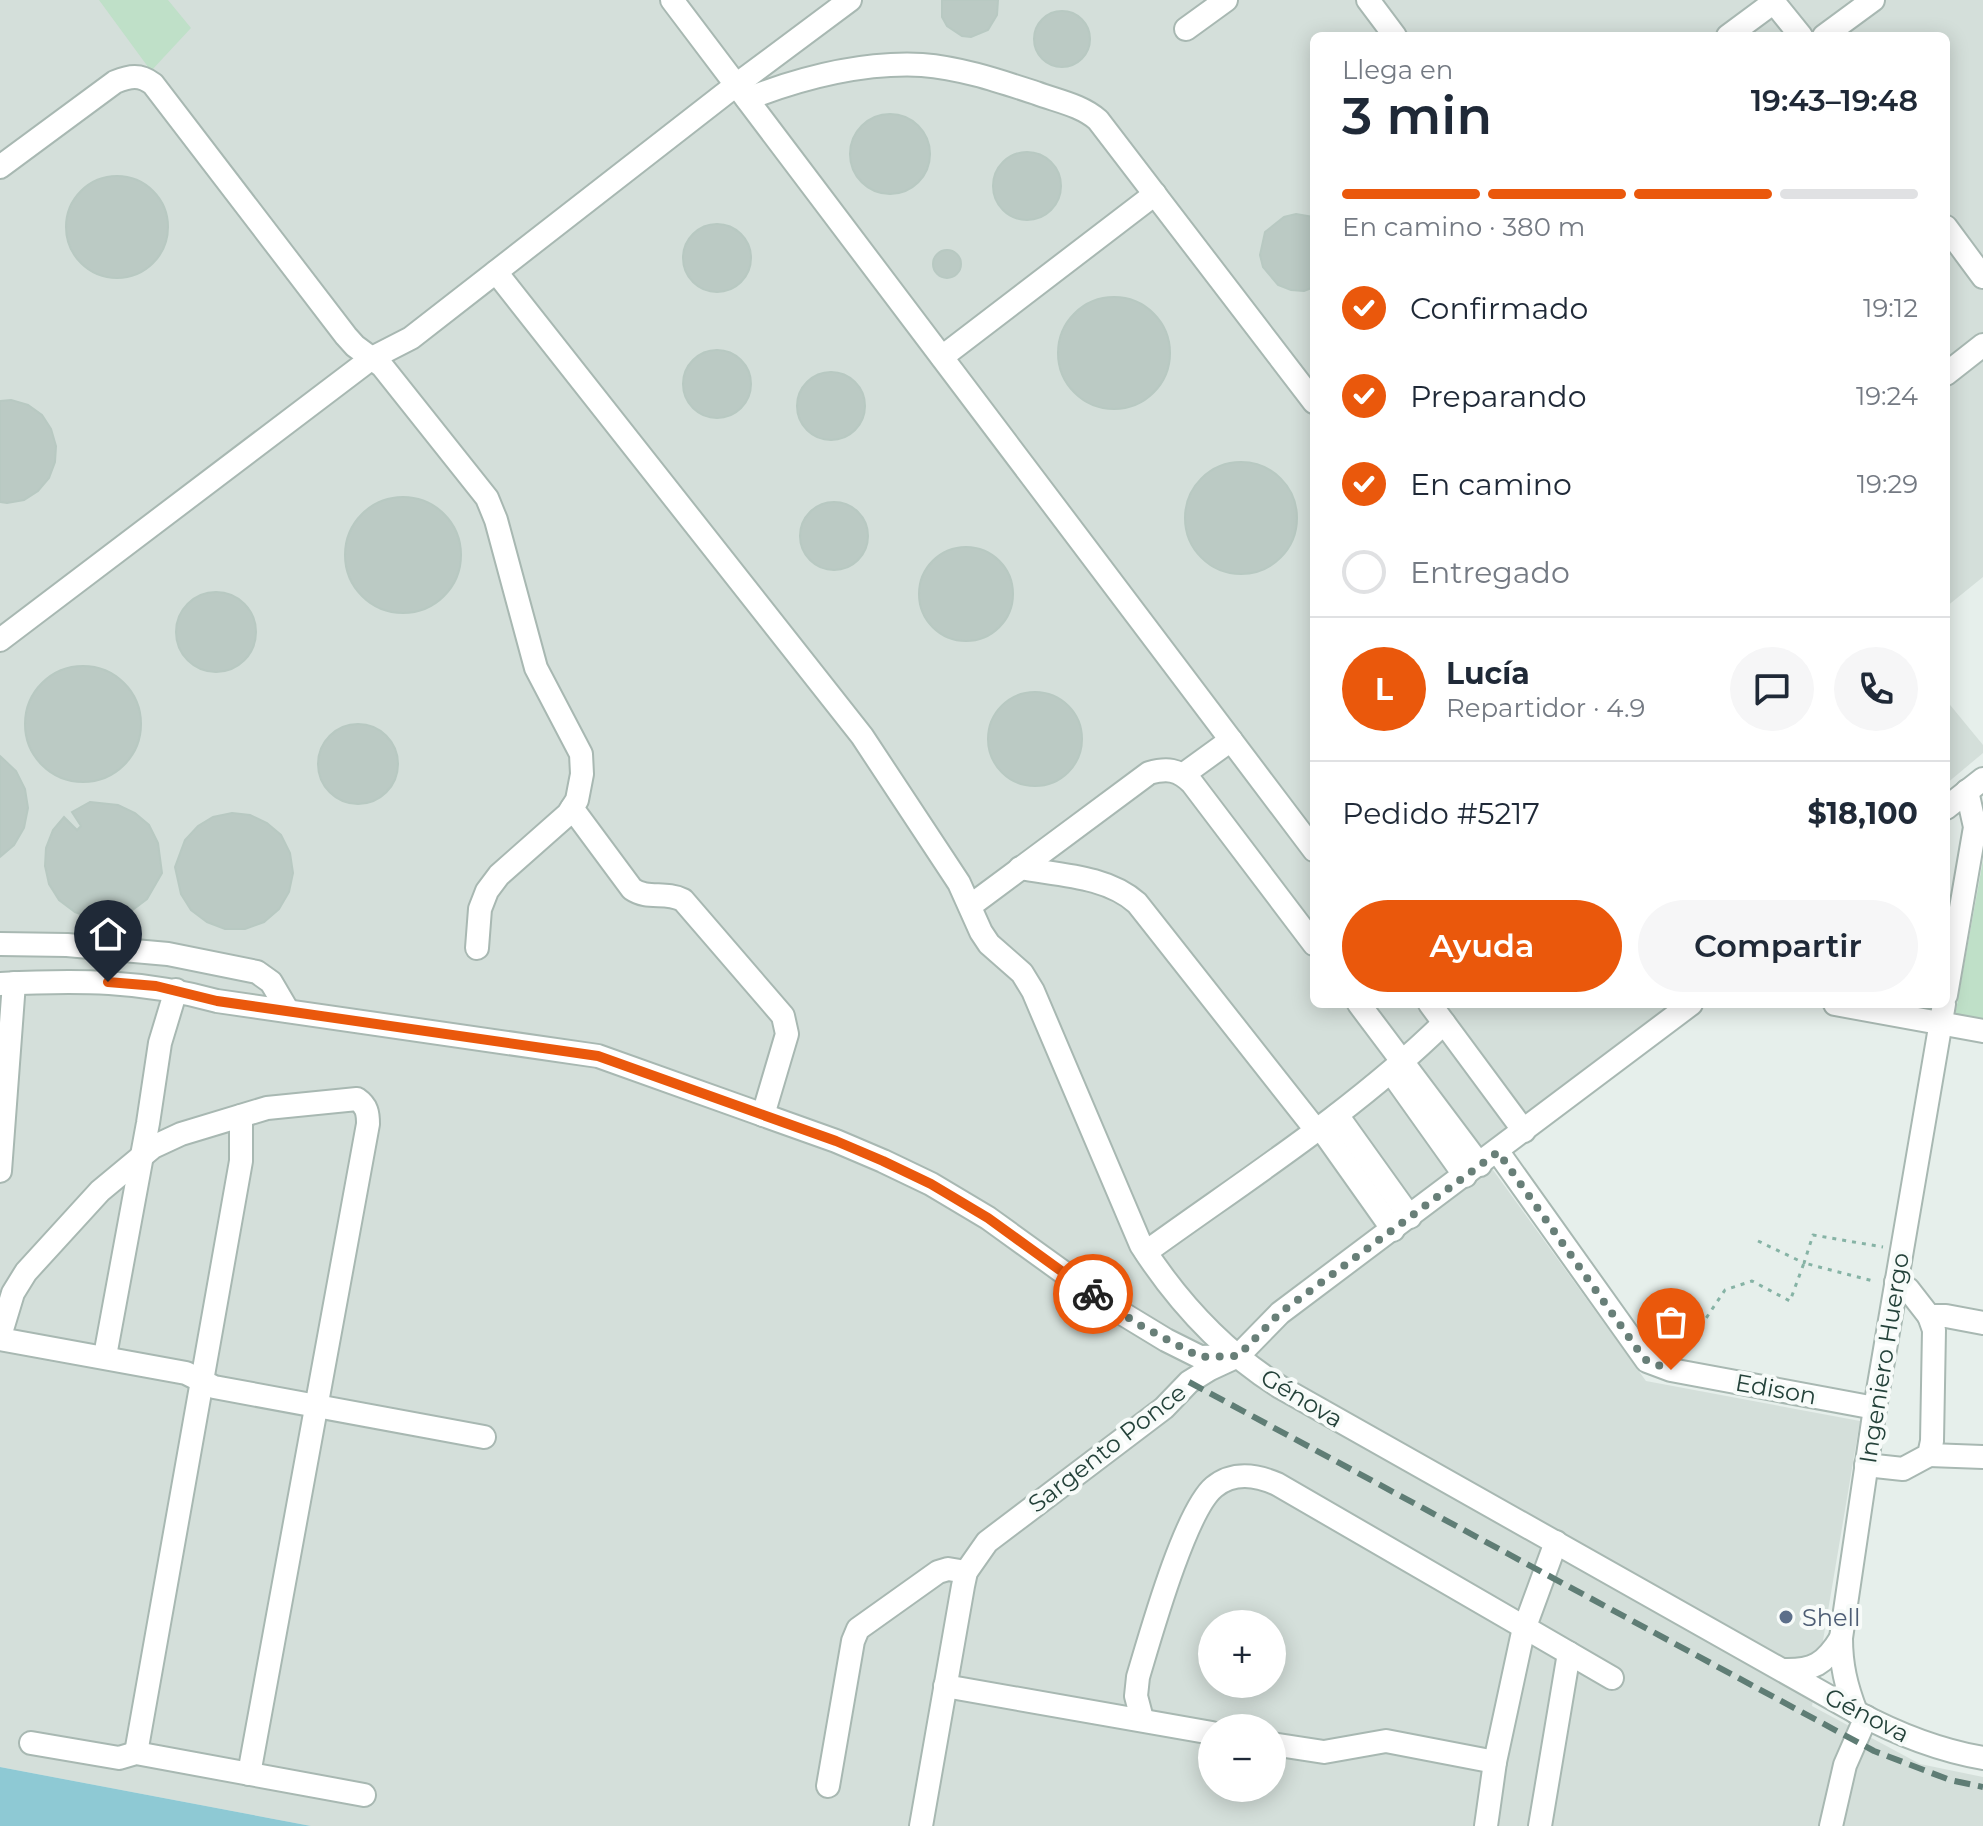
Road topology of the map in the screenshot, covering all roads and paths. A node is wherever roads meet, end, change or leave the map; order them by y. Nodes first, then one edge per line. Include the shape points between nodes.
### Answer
1 (672, 0) edge
2 (850, 0) edge
3 (1226, 0) edge
4 (1368, 0) edge
5 (1873, 0) edge
6 (1773, 1) edge
7 (1186, 29) dead end
8 (1392, 32) edge
9 (1733, 32) edge
10 (1798, 32) edge
11 (1829, 32) edge
12 (742, 92) junction
13 (0, 167) edge
14 (1155, 194) junction
15 (1950, 232) edge
16 (496, 272) junction
17 (1983, 277) edge
18 (1983, 345) edge
19 (942, 357) junction
20 (372, 358) junction
21 (1950, 371) edge
22 (1310, 397) edge
23 (0, 640) edge
24 (1231, 740) junction
25 (1184, 774) junction
26 (1975, 785) edge
27 (1950, 805) edge
28 (572, 808) junction
29 (1310, 845) edge
30 (1020, 868) junction
31 (970, 906) junction
32 (1310, 939) edge
33 (0, 944) edge
34 (477, 948) dead end
35 (1950, 972) edge
36 (7, 983) edge
37 (176, 990) junction
38 (1361, 1008) edge
39 (1433, 1008) edge
40 (1686, 1008) edge
41 (1878, 1008) edge
42 (288, 1011) junction
43 (1943, 1014) edge
44 (1444, 1023) junction
45 (1983, 1031) edge
46 (1397, 1067) junction
47 (763, 1115) junction
48 (241, 1116) junction
49 (1324, 1124) junction
50 (1524, 1131) junction
51 (142, 1156) junction
52 (1481, 1164) junction
53 (0, 1171) edge
54 (1401, 1224) junction
55 (1758, 1241) dead end
56 (1883, 1247) dead end
57 (1146, 1252) junction
58 (1804, 1263) junction
59 (1873, 1281) dead end
60 (1896, 1282) junction
61 (1929, 1316) junction
62 (1983, 1323) edge
63 (0, 1337) edge
64 (105, 1356) junction
65 (1238, 1356) junction
66 (1671, 1370) junction
67 (202, 1382) junction
68 (316, 1406) junction
69 (1875, 1408) junction
70 (484, 1437) dead end
71 (1929, 1455) junction
72 (1983, 1457) edge
73 (1866, 1465) junction
74 (1556, 1542) junction
75 (966, 1572) junction
76 (1524, 1627) junction
77 (1841, 1638) junction
78 (1569, 1653) junction
79 (1783, 1670) junction
80 (1138, 1677) junction
81 (1612, 1678) dead end
82 (945, 1686) junction
83 (1097, 1711) junction
84 (1861, 1714) junction
85 (1142, 1719) junction
86 (1198, 1730) edge
87 (31, 1743) dead end
88 (1286, 1746) edge
89 (136, 1753) junction
90 (1983, 1758) edge
91 (1495, 1762) junction
92 (249, 1774) junction
93 (828, 1786) dead end
94 (364, 1795) dead end
95 (921, 1826) edge
96 (1486, 1826) edge
97 (1540, 1826) edge
98 (1831, 1826) edge

1 - 12 street
2 - 12 street
3 - 7 street
4 - 8 street
5 - 11 street
6 - 9 street
6 - 10 street
12 - 14 street via 879,66 922,65 987,77 1091,114
12 - 16 street
12 - 19 street
13 - 20 street via 115,82 145,78 346,336
14 - 19 street
14 - 22 street
15 - 17 street
16 - 20 street via 411,338
16 - 31 street via 862,736
18 - 21 street
19 - 24 street
20 - 23 street
20 - 28 street via 492,508 536,668 581,754 582,774
24 - 25 street
24 - 29 street
25 - 30 street via 1172,769 1149,773
25 - 32 street
26 - 27 street
26 - 35 street via 1975,827
28 - 34 street via 487,891
28 - 47 street via 632,889 640,895 667,894 683,900 783,1016 787,1034
30 - 31 street
30 - 49 street via 1103,883 1126,893
31 - 57 street via 989,944 1022,973 1033,991
33 - 42 street via 168,954 257,972 271,982
36 - 37 street, Génova via 108,982
36 - 53 street
37 - 42 street, Génova
37 - 51 street via 160,1043
38 - 46 street, Edison
39 - 44 street
40 - 50 street, Sargento Ponce
41 - 43 street
42 - 47 street, Génova via 582,1052
43 - 45 street
43 - 60 street, Ingeniero Huergo
44 - 46 street
44 - 50 street
46 - 49 street
46 - 52 street, Edison
47 - 65 street, Génova via 931,1184 988,1218 1110,1306 1200,1357
48 - 51 street via 181,1134
48 - 67 street via 241,1161
48 - 68 street via 267,1108 357,1099 368,1114
49 - 54 street
49 - 57 street
50 - 52 street, Sargento Ponce
51 - 63 street via 100,1191 26,1272 13,1293
51 - 64 street
52 - 54 street, Sargento Ponce
52 - 66 street, Edison via 1647,1361
54 - 65 street, Sargento Ponce via 1280,1313
55 - 58 path
56 - 58 path via 1813,1235
57 - 65 street via 1198,1321
58 - 59 path
58 - 66 path via 1790,1301 1752,1281 1725,1290
60 - 61 street
60 - 69 street, Ingeniero Huergo
61 - 62 street
61 - 71 street via 1934,1330
63 - 64 street
64 - 67 street via 186,1373
65 - 74 street, Génova via 1280,1387
65 - 75 street, Sargento Ponce via 1189,1382 1164,1408 996,1534
66 - 69 street, Edison
67 - 68 street
67 - 89 street
68 - 70 street
68 - 92 street
69 - 73 street, Ingeniero Huergo
71 - 72 street
71 - 73 street via 1903,1469
73 - 77 street, Ingeniero Huergo
74 - 76 street
74 - 79 street, Génova
75 - 82 street, Sargento Ponce
75 - 93 street via 938,1572 858,1629
76 - 78 street
76 - 80 street via 1277,1484 1246,1474 1214,1487 1200,1504
76 - 91 street
77 - 79 street via 1831,1655 1813,1667
77 - 84 street, Ingeniero Huergo via 1843,1674
78 - 81 street
78 - 97 street
79 - 84 street, Génova
80 - 83 street via 1114,1703
80 - 85 street
82 - 83 street
82 - 95 street, Sargento Ponce
83 - 85 street
84 - 90 street, Génova via 1910,1738
84 - 98 street
85 - 86 street
87 - 89 street via 119,1758
88 - 91 street via 1324,1752 1386,1741
89 - 92 street
91 - 96 street
92 - 94 street

